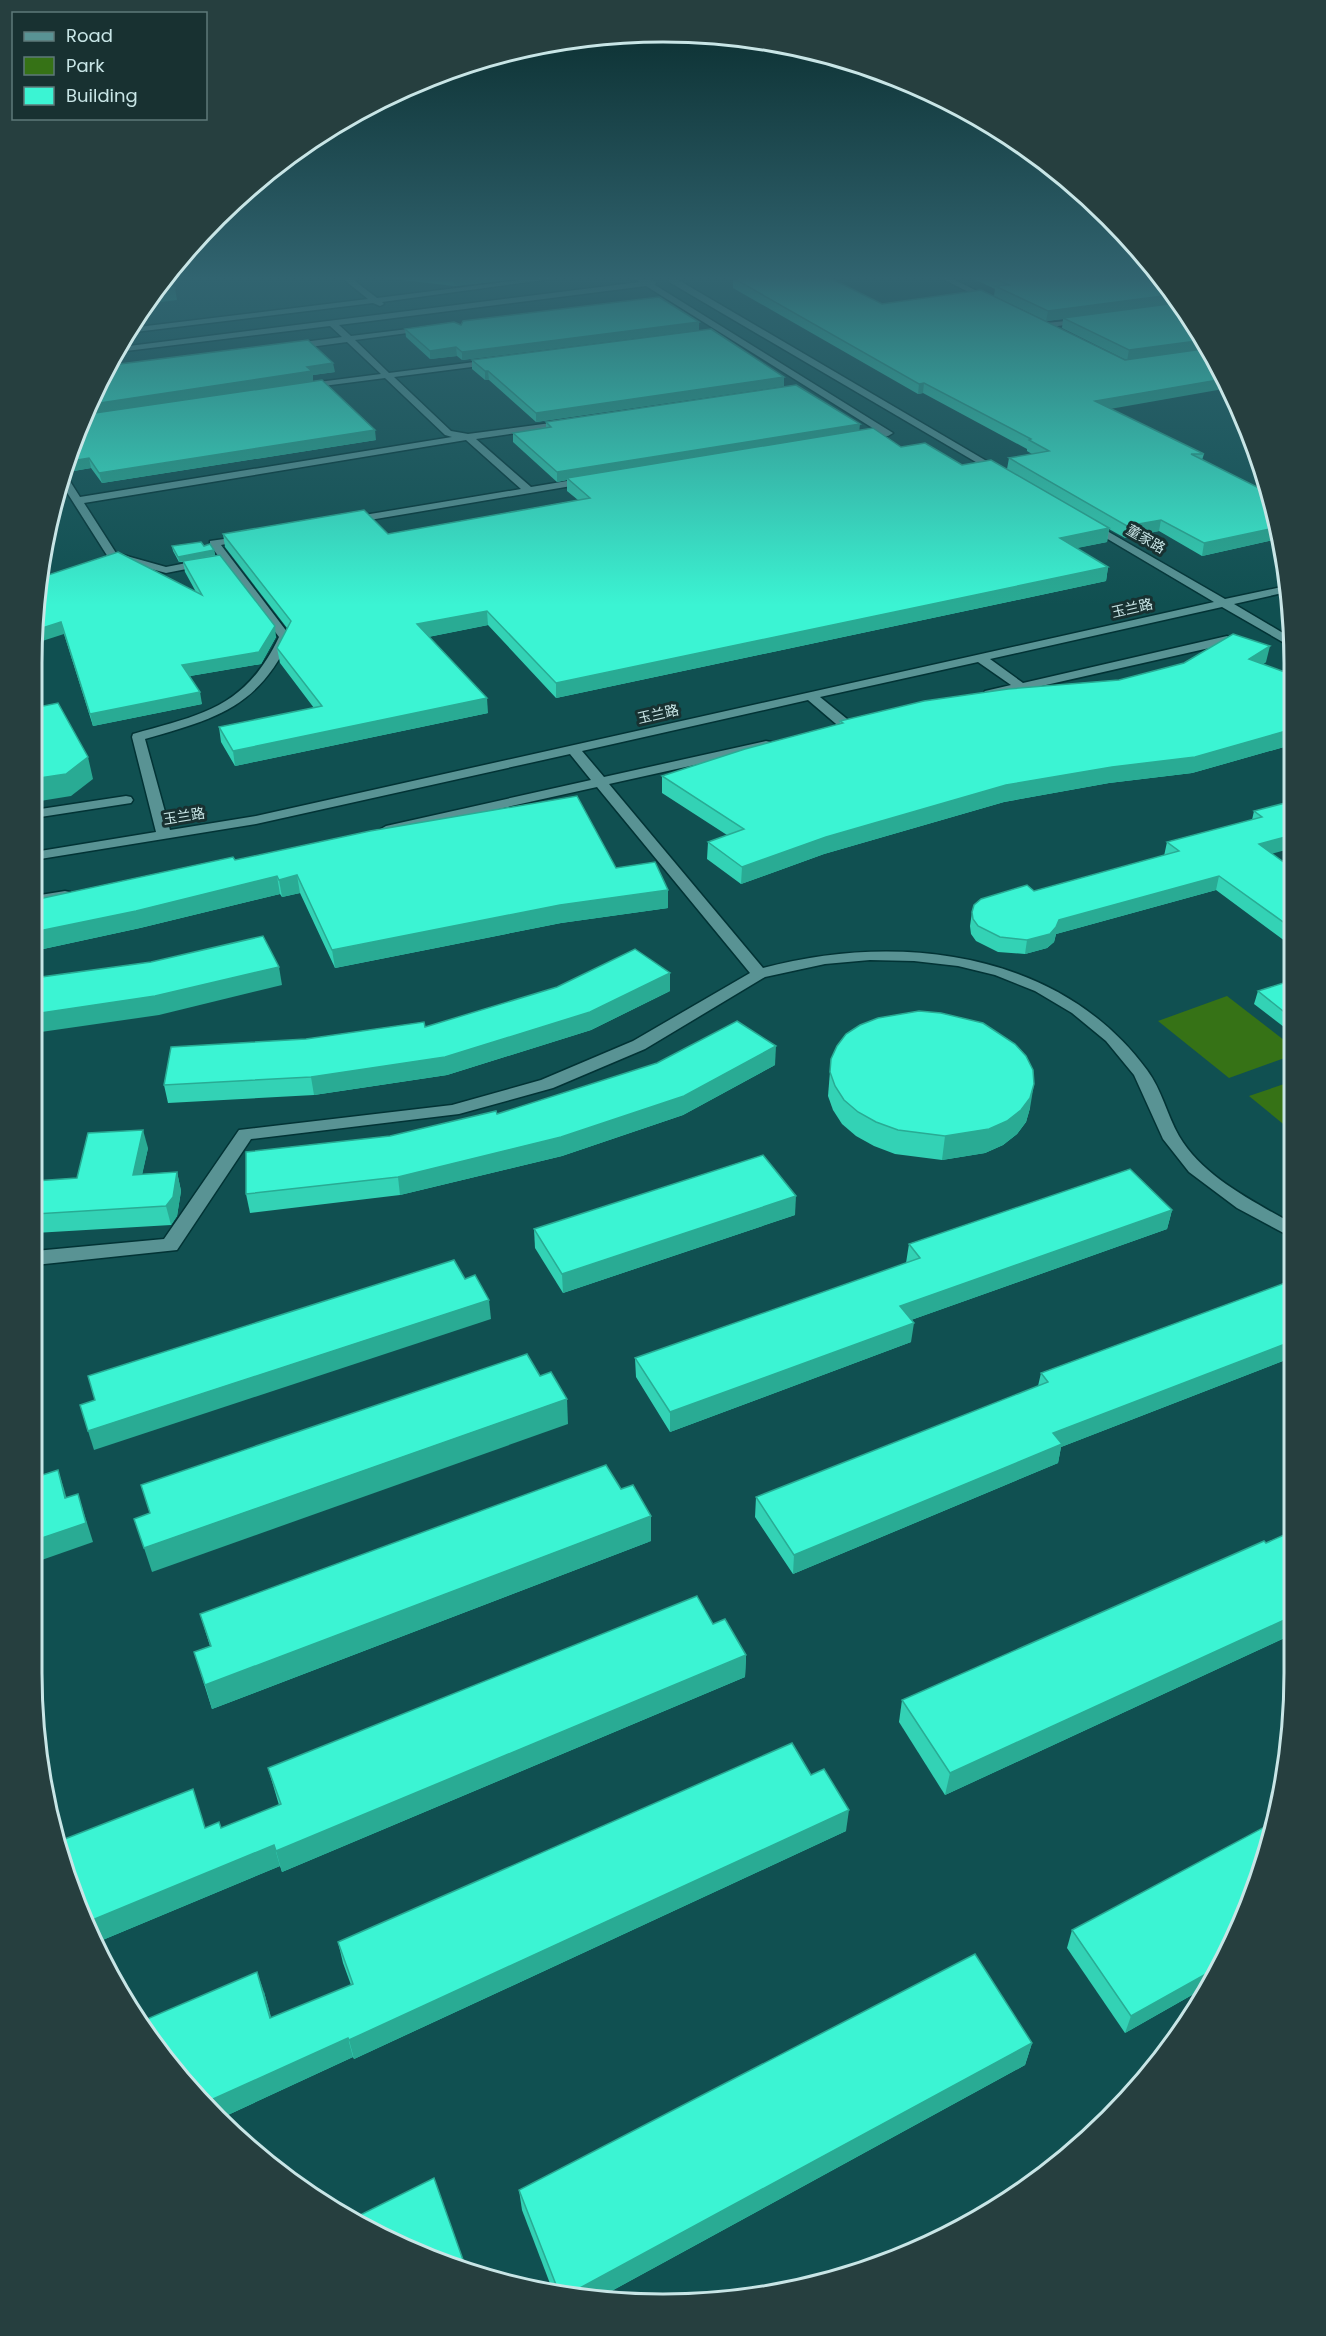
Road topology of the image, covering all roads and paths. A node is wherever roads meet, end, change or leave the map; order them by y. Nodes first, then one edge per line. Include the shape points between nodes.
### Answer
1 (306, 387) edge
2 (399, 387) edge
3 (806, 387) edge
4 (814, 387) edge
5 (855, 387) edge
6 (801, 388) edge
7 (293, 389) edge
8 (582, 420) edge
9 (468, 437) junction
10 (853, 439) edge
11 (1008, 476) edge
12 (598, 479) edge
13 (68, 486) edge
14 (528, 490) junction
15 (77, 501) junction
16 (1080, 518) edge
17 (330, 524) edge
18 (260, 535) edge
19 (226, 559) junction
20 (1280, 591) edge
21 (1225, 603) junction
22 (1283, 638) edge
23 (1227, 639) edge
24 (980, 658) junction
25 (1021, 687) junction
26 (811, 696) junction
27 (975, 697) edge
28 (825, 731) edge
29 (780, 741) edge
30 (573, 749) junction
31 (600, 782) junction
32 (126, 800) dead end
33 (42, 813) edge
34 (369, 833) edge
35 (164, 835) junction
36 (42, 855) edge
37 (80, 892) edge
38 (42, 899) edge
39 (759, 974) junction
40 (1284, 1226) edge
41 (42, 1257) edge

1 - 7 street
2 - 9 street via 448,433
3 - 6 street
4 - 10 street via 888,433
5 - 11 street
8 - 9 street
9 - 14 street
9 - 15 street
12 - 14 street
13 - 15 street
14 - 17 street
15 - 19 street via 112,555 166,570
16 - 21 street, 董家路
18 - 19 street via 214,543
19 - 35 street via 285,637 276,660 260,683 221,711 138,737
20 - 21 street, 玉兰路
21 - 22 street, 董家路
21 - 24 street, 玉兰路
23 - 25 street
24 - 25 street
24 - 26 street, 玉兰路
25 - 27 street
26 - 28 street via 853,725
26 - 30 street, 玉兰路
29 - 31 street
30 - 31 street
30 - 35 street, 玉兰路 via 256,820
31 - 34 street
31 - 39 street
32 - 33 street
35 - 36 street, 玉兰路
37 - 38 street
39 - 40 street via 823,959 895,954 960,961 1021,978 1073,1005 1108,1034 1142,1075 1173,1141 1206,1178
39 - 41 street via 639,1045 547,1084 453,1110 245,1134 170,1245

